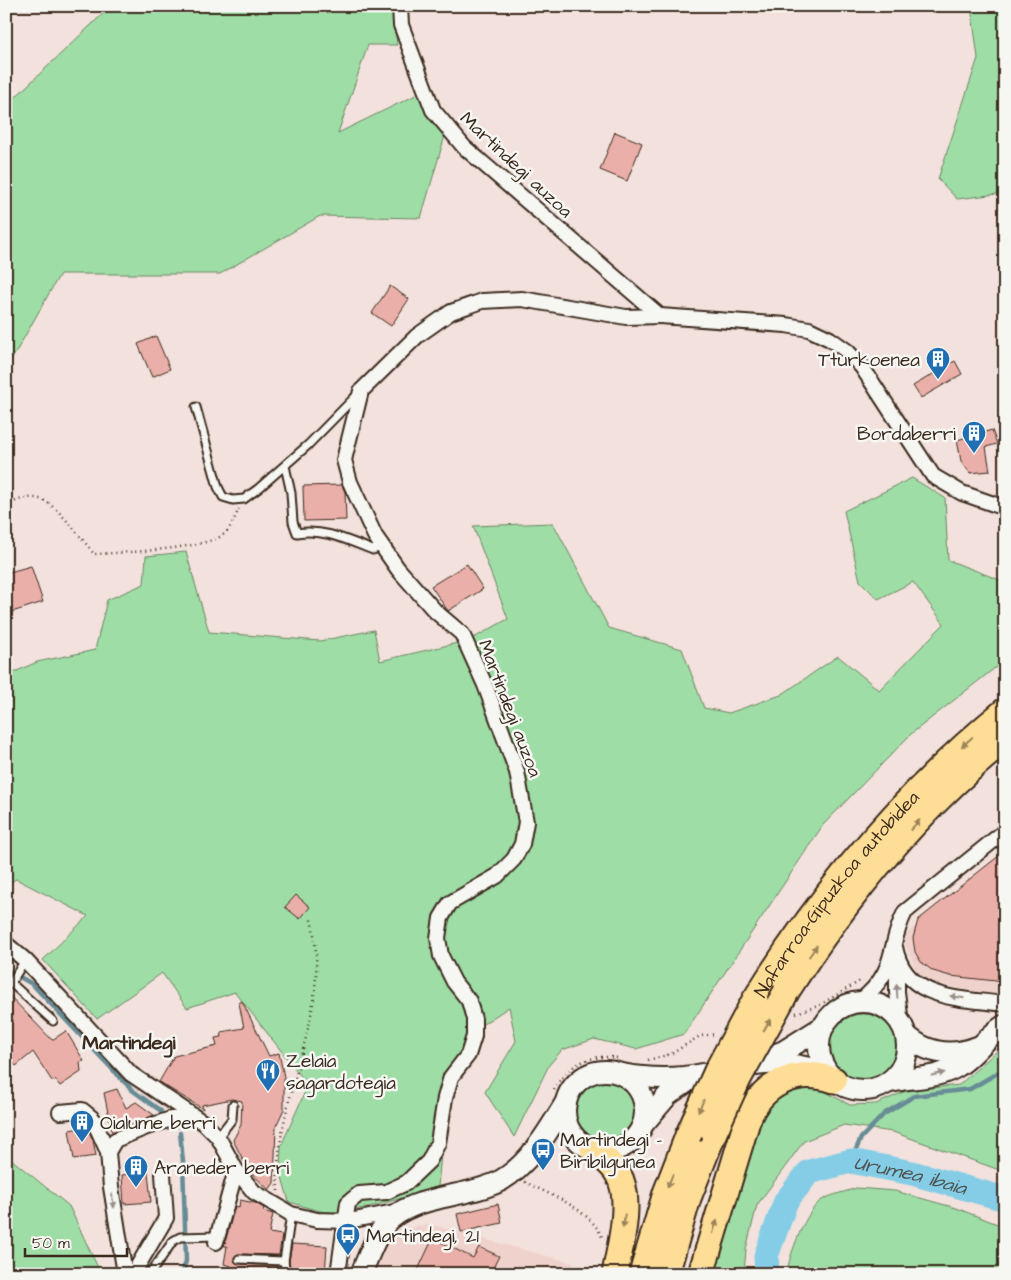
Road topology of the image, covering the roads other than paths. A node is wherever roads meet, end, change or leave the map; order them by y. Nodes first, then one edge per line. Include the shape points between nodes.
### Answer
1 (400, 6) edge
2 (660, 316) junction
3 (361, 391) junction
4 (196, 407) dead end
5 (285, 466) junction
6 (1005, 508) edge
7 (382, 546) junction
8 (1005, 711) edge
9 (1005, 740) edge
10 (1005, 832) edge
11 (6, 944) edge
12 (896, 952) junction
13 (22, 964) junction
14 (10, 982) edge
15 (859, 1002) junction
16 (1005, 1004) edge
17 (53, 1021) dead end
18 (1005, 1025) edge
19 (824, 1026) junction
20 (904, 1030) junction
21 (977, 1047) junction
22 (753, 1064) junction
23 (622, 1074) junction
24 (698, 1075) junction
25 (832, 1077) junction
26 (890, 1082) junction
27 (566, 1102) junction
28 (233, 1105) dead end
29 (60, 1112) dead end
30 (195, 1118) junction
31 (644, 1122) junction
32 (218, 1137) junction
33 (586, 1145) junction
34 (108, 1152) junction
35 (528, 1158) junction
36 (236, 1170) junction
37 (163, 1174) dead end
38 (403, 1210) junction
39 (285, 1211) junction
40 (347, 1221) junction
41 (376, 1234) junction
42 (217, 1239) joint
43 (239, 1259) dead end
44 (284, 1261) junction
45 (125, 1274) edge
46 (133, 1274) edge
47 (150, 1274) edge
48 (286, 1274) edge
49 (338, 1274) edge
50 (361, 1274) edge
51 (616, 1274) edge
52 (642, 1274) edge
53 (666, 1274) edge
54 (702, 1274) edge

1 - 2 street, Martindegi auzoa via 401,25 433,110 464,147
2 - 3 street via 626,316 522,299 482,301 451,312 416,336
2 - 6 street via 786,325 809,329 830,339 862,367 933,476 962,493
3 - 5 lane
3 - 7 street, Martindegi auzoa via 344,460 350,482
4 - 5 lane via 223,496 232,500 244,499
5 - 7 lane via 297,532 327,533 373,550
7 - 40 street, Martindegi auzoa via 435,611 462,634 517,772 526,822 522,844 514,859 497,876 450,903 441,918 438,938 441,956 454,982 469,1001 474,1036 468,1056 450,1077 438,1143 429,1162 406,1183 386,1192 359,1194 348,1203
8 -> 52 highway, Nafarroa-Gipuzkoa autobidea, bridge via 968,741 913,794 867,844 821,901 780,960 717,1071 688,1136 666,1193
53 -> 9 highway, Nafarroa-Gipuzkoa autobidea, bridge via 688,1198 714,1132 738,1079 786,992 838,915 884,857 932,806
10 - 12 street via 909,907 899,924
11 - 13 street
12 - 15 street via 883,978
16 -> 12 street via 925,989 908,977
20 -> 12 street via 897,992
13 - 14 lane
13 - 30 street via 131,1074
14 - 17 lane
15 - 19 main road via 842,1007
15 - 20 main road via 884,1007
18 - 21 main road
19 - 22 main road via 784,1051
19 - 25 main road via 820,1056
20 - 21 main road via 921,1047 939,1053 959,1053
20 - 26 main road via 905,1061
26 -> 21 main road via 941,1074 958,1066
22 - 24 main road
22 - 25 main road via 792,1065
23 - 24 main road via 659,1078
23 - 27 main road via 611,1071 587,1074 577,1081
23 - 31 main road via 640,1089 645,1106
24 - 31 main road via 668,1095
25 - 26 main road via 856,1090 879,1088
54 -> 25 highway via 747,1121 756,1102 772,1086 792,1077
27 - 33 main road via 567,1123
27 - 35 main road
28 - 32 lane via 232,1119
29 - 34 street via 82,1110 93,1119
30 - 32 street
30 - 34 street via 147,1127 116,1140
31 - 33 main road via 639,1134 618,1149 606,1152
32 - 36 street
33 - 35 main road via 552,1144
33 -> 51 highway via 610,1163 624,1188 625,1214
34 -> 45 street
35 - 38 main road via 510,1174 488,1185
36 - 39 street via 254,1192
36 - 42 street
37 - 46 street via 166,1218
38 - 40 street
38 - 41 main road
39 - 40 street via 317,1220
39 - 44 lane
40 - 41 street
40 - 49 street, Martindegi auzoa
41 - 50 main road
42 - 47 lane via 180,1237 173,1241
43 - 44 lane
44 - 48 lane

